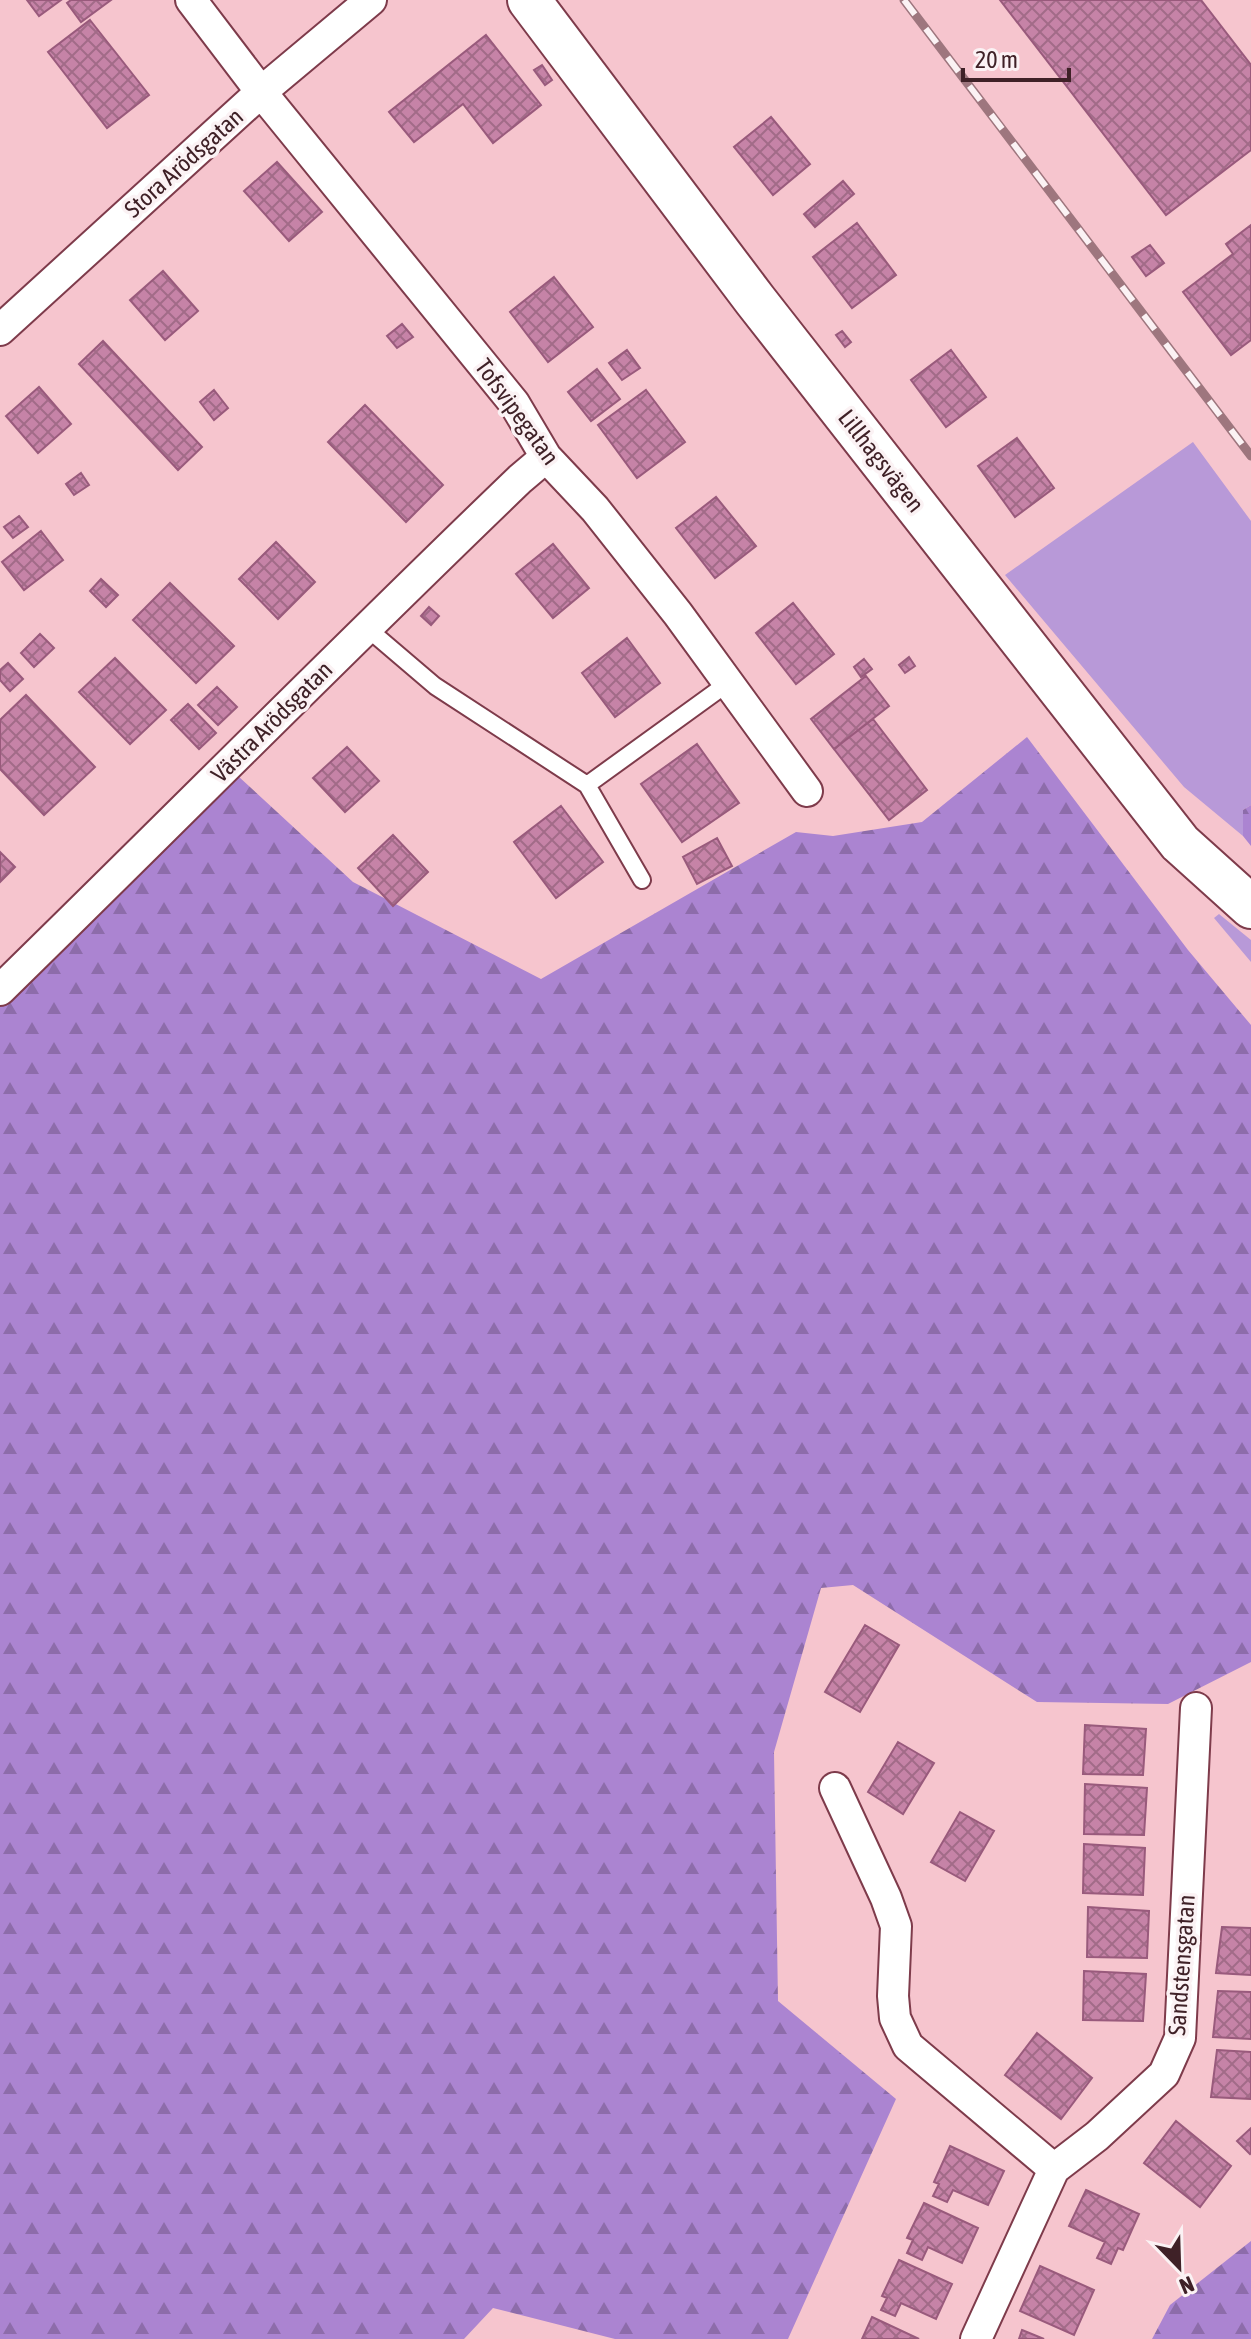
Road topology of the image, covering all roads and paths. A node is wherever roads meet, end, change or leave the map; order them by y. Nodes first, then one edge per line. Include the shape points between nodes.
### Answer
1 (191, 0) edge
2 (371, 0) edge
3 (529, 0) edge
4 (261, 92) junction
5 (0, 330) edge
6 (546, 457) junction
7 (367, 628) junction
8 (728, 683) junction
9 (587, 785) junction
10 (807, 791) dead end
11 (642, 880) dead end
12 (1251, 907) edge
13 (0, 990) edge
14 (1196, 1708) dead end
15 (835, 1788) dead end
16 (1054, 2169) junction
17 (976, 2339) edge

1 - 4 street, Tofsvipegatan
2 - 4 street, Stora Arödsgatan
3 - 12 street, Lillhagsvägen via 755,300 1180,843
4 - 5 street, Stora Arödsgatan
4 - 6 street, Tofsvipegatan via 514,403
6 - 7 street, Västra Arödsgatan
6 - 8 street, Tofsvipegatan via 595,509
7 - 9 lane via 435,686
7 - 13 street, Västra Arödsgatan
8 - 9 lane
8 - 10 street, Tofsvipegatan
9 - 11 lane
14 - 16 street, Sandstensgatan via 1180,2038 1164,2074
15 - 16 street via 896,1926 895,2018 908,2046
16 - 17 street, Sandstensgatan

